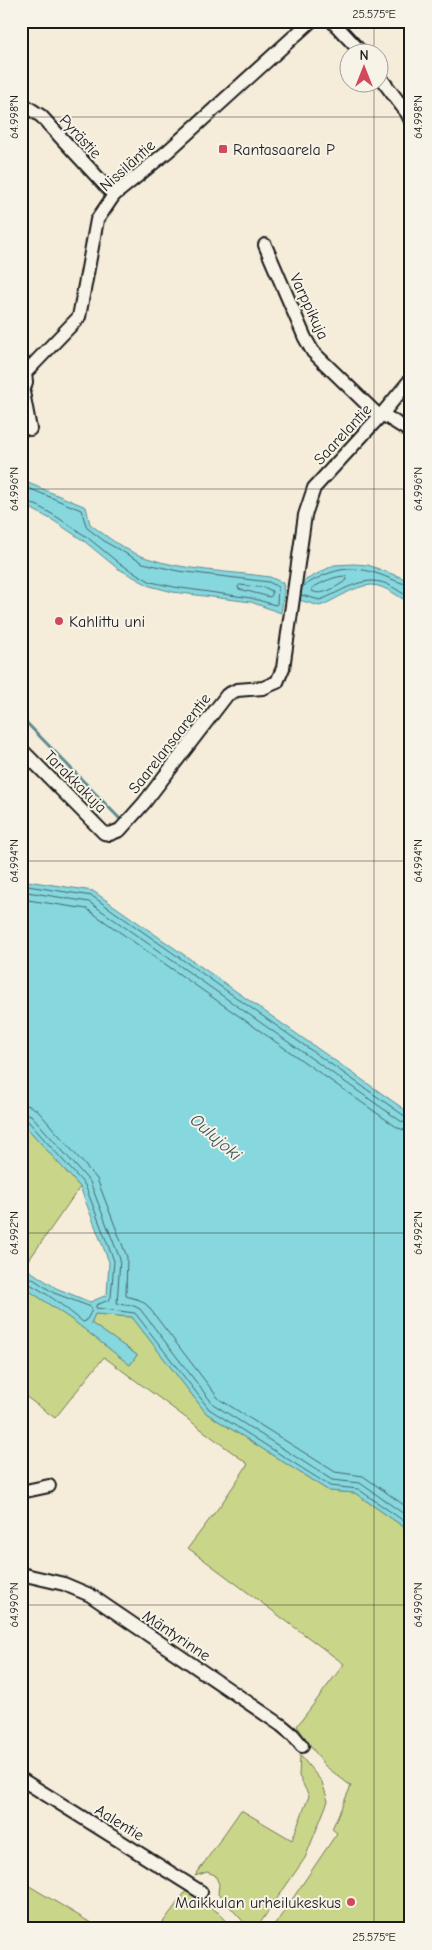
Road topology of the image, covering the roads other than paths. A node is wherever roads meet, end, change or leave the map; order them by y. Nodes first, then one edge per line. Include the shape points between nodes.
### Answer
1 (311, 21) edge
2 (332, 21) edge
3 (352, 42) edge
4 (390, 90) edge
5 (21, 103) edge
6 (411, 121) edge
7 (114, 195) junction
8 (265, 245) dead end
9 (411, 379) edge
10 (381, 415) junction
11 (30, 429) dead end
12 (411, 432) edge
13 (290, 610) joint
14 (21, 749) edge
15 (110, 834) joint
16 (49, 1486) dead end
17 (21, 1492) edge
18 (21, 1574) edge
19 (302, 1746) dead end
20 (21, 1779) edge
21 (201, 1892) dead end

1 - 7 street, Nissiläntie via 168,151
2 - 3 street
4 - 6 street
5 - 7 street, Pyrästie via 41,116
7 - 11 street, Nissiläntie via 97,220 79,317 25,373 23,392
8 - 10 street, Varppikuja via 313,352
9 - 10 street, Saarelantie
10 - 12 street, Varppikuja
10 - 13 street, Saarelantie via 314,488 305,515
13 - 15 street, Saarelansaarentie via 283,668 277,682 227,695 144,803 120,830
14 - 15 street, Tarakkakuja via 104,832
16 - 17 street
18 - 19 street, Mäntyrinne via 64,1584 90,1595 281,1725
20 - 21 street, Aalentie

